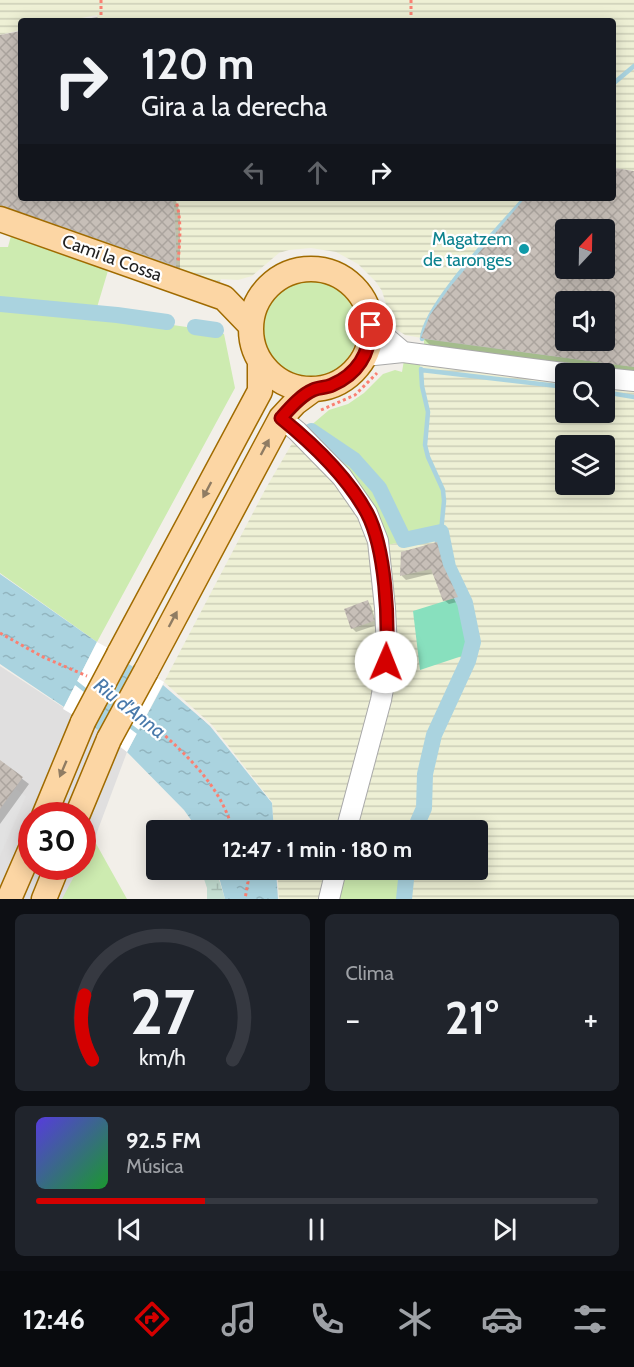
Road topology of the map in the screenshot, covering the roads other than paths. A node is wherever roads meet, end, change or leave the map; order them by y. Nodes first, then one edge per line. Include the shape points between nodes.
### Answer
1 (0, 219) edge
2 (261, 293) junction
3 (224, 298) junction
4 (250, 325) junction
5 (371, 325) junction
6 (403, 352) junction
7 (260, 361) junction
8 (373, 363) junction
9 (555, 372) edge
10 (615, 379) edge
11 (634, 381) edge
12 (314, 389) junction
13 (289, 424) junction
14 (50, 802) edge
15 (83, 802) edge
16 (349, 820) edge
17 (18, 878) edge
18 (52, 880) edge
19 (334, 880) edge
20 (9, 899) edge
21 (44, 899) edge
22 (329, 899) edge

1 - 3 main road, Camí la Cossa
2 - 3 main road, Camí la Cossa
2 - 4 main road
2 - 5 main road via 287,273 303,268 327,271 350,282 361,294
3 - 4 main road, Camí la Cossa
4 - 7 main road via 250,338
5 - 6 street
5 - 8 main road
6 - 8 street
6 - 9 street
7 - 12 main road via 283,382
7 -> 14 main road, bridge via 260,391 83,722
8 - 12 main road via 329,387
10 - 11 street
12 - 13 main road via 295,403
15 -> 13 main road, bridge via 109,739 146,671
13 - 16 street via 342,477 367,513 382,568 385,677
17 - 20 main road
18 - 21 main road
19 - 22 street

